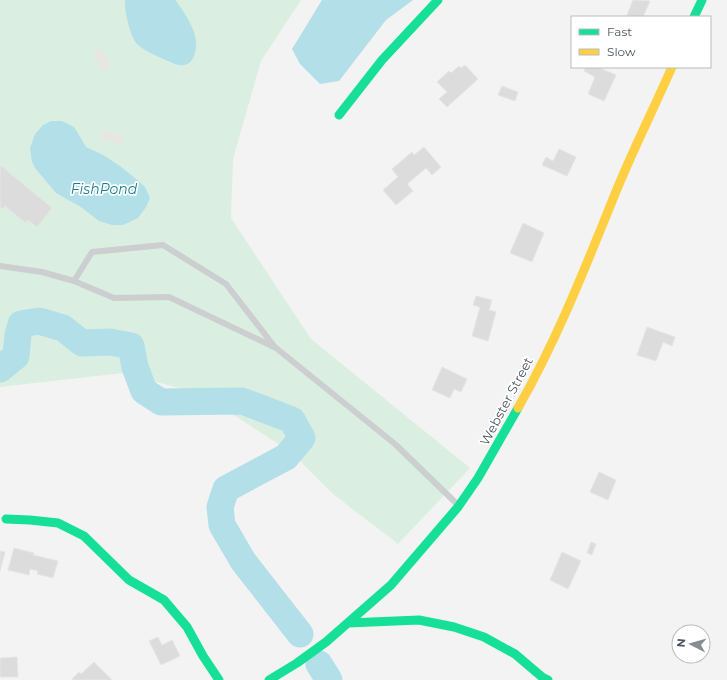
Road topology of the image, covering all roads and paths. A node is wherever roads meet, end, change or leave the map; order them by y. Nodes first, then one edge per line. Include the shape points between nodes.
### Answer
1 (438, 0) edge
2 (702, 0) edge
3 (694, 16) edge
4 (672, 68) edge
5 (339, 115) dead end
6 (0, 266) edge
7 (74, 281) junction
8 (276, 348) junction
9 (459, 506) junction
10 (6, 519) dead end
11 (348, 623) junction
12 (219, 680) edge
13 (269, 680) edge
14 (548, 680) edge

1 - 5 street via 382,60
2 - 3 street
4 - 9 street, Webster Street via 555,336 498,445
6 - 7 lane via 42,272
7 - 8 lane via 114,298 169,296
7 - 8 lane via 92,252 163,245 226,284
8 - 9 lane via 395,444
9 - 11 street, Webster Street via 391,585
10 - 12 street via 58,523 84,536 130,580 164,600 187,627
11 - 13 street, Webster Street via 297,663
11 - 14 street via 419,620 454,627 484,637 515,654

